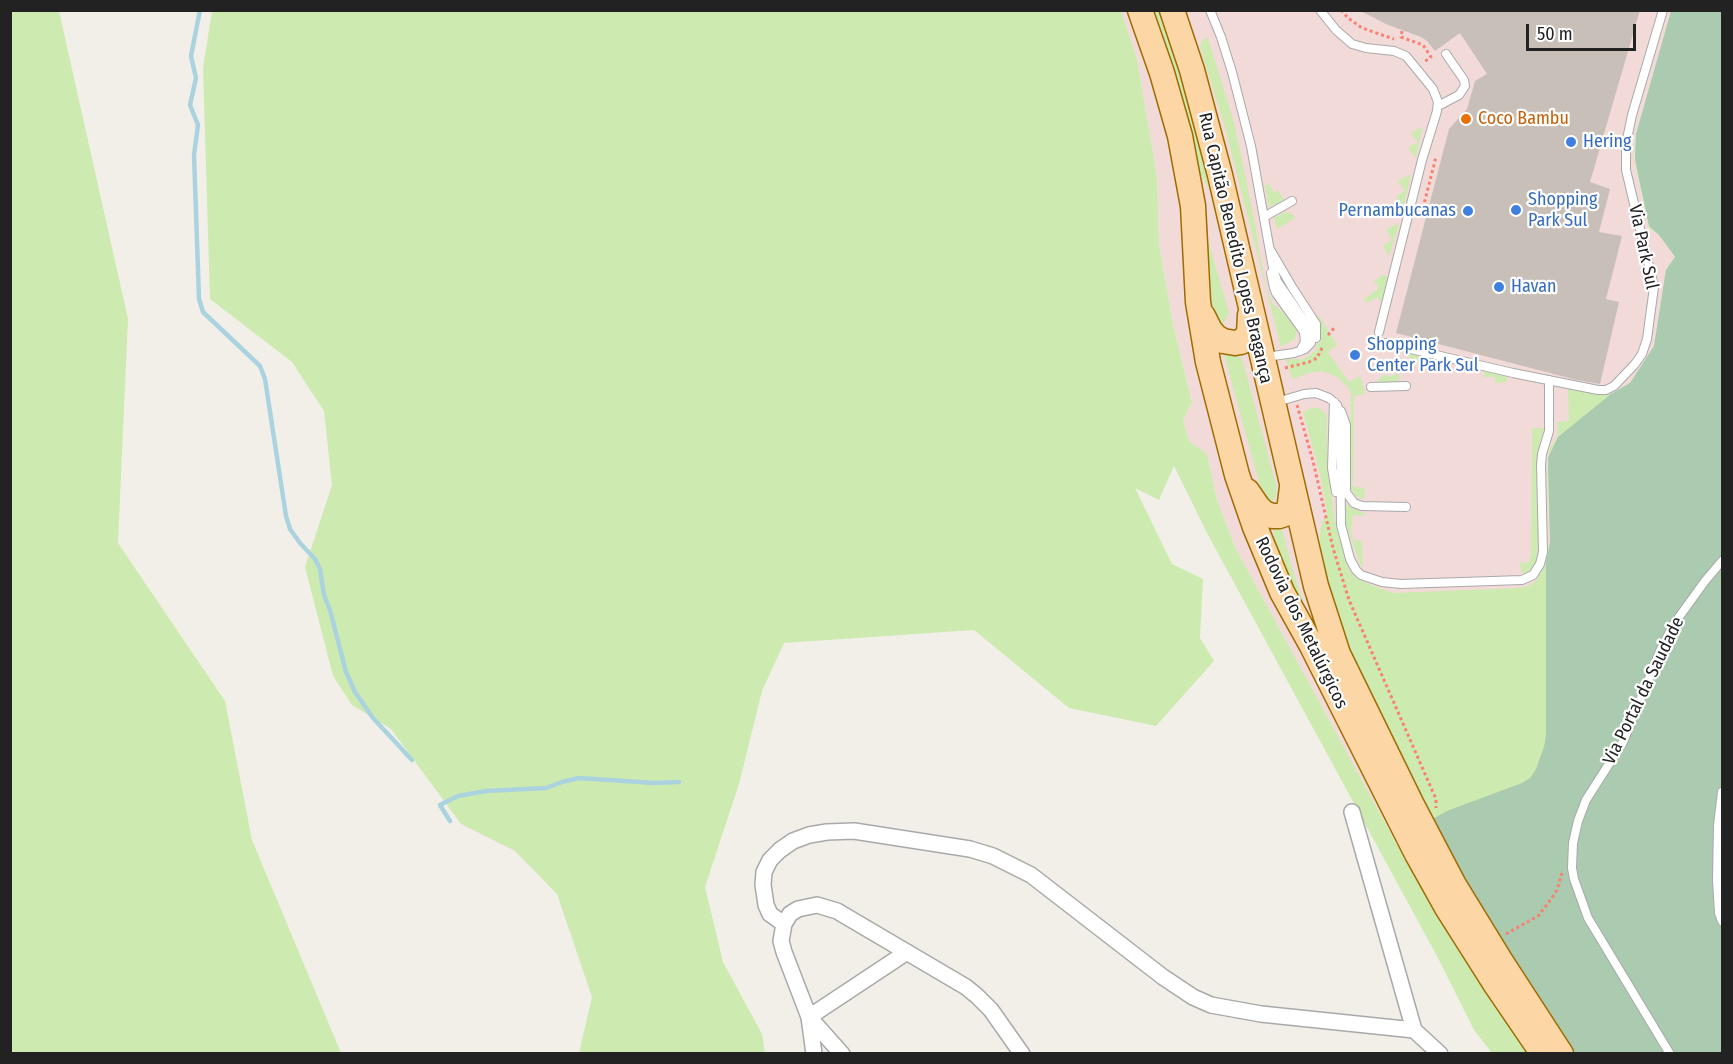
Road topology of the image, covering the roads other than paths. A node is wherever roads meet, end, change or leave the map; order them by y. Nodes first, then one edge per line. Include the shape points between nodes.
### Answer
1 (1140, 10) edge
2 (1172, 10) edge
3 (1210, 10) edge
4 (1320, 10) edge
5 (1663, 10) edge
6 (1446, 54) dead end
7 (1438, 106) junction
8 (1292, 201) dead end
9 (1264, 217) junction
10 (1268, 249) junction
11 (1198, 302) junction
12 (1249, 306) junction
13 (1379, 332) dead end
14 (1385, 343) dead end
15 (1304, 349) junction
16 (1261, 357) junction
17 (1549, 381) junction
18 (1406, 386) dead end
19 (1371, 387) dead end
20 (1335, 403) junction
21 (1273, 404) junction
22 (1340, 472) junction
23 (1237, 475) junction
24 (1292, 487) junction
25 (1346, 493) junction
26 (1406, 507) dead end
27 (1340, 510) junction
28 (1722, 561) edge
29 (1722, 792) edge
30 (1352, 812) dead end
31 (1722, 921) edge
32 (784, 924) junction
33 (907, 952) junction
34 (808, 1017) junction
35 (1414, 1030) junction
36 (814, 1053) edge
37 (842, 1053) edge
38 (1022, 1053) edge
39 (1440, 1053) edge
40 (1543, 1053) edge
41 (1562, 1053) edge
42 (1670, 1053) edge

1 - 11 main road, Rodovia dos Metalúrgicos via 1162,73 1186,164 1193,206
2 - 12 main road, Rua Capitão Benedito Lopes Bragança via 1220,175
3 - 9 lane via 1251,146
4 - 7 lane via 1352,44 1406,56 1433,89
5 - 17 lane, Via Park Sul via 1626,144 1628,181 1653,280 1645,348 1635,364 1610,388 1598,390
6 - 7 lane via 1465,86 1459,95
7 - 13 lane
8 - 9 lane
9 - 10 lane
10 - 15 lane via 1274,288 1304,332
10 - 15 lane via 1316,324 1314,344
11 - 12 main road via 1210,330 1229,343 1241,342 1249,333
11 - 23 main road, Rodovia dos Metalúrgicos via 1208,363
12 - 16 main road, Rua Capitão Benedito Lopes Bragança
14 - 17 lane, Via Park Sul
15 - 16 lane
16 - 21 main road, Rua Capitão Benedito Lopes Bragança
17 - 27 lane via 1549,431 1541,459 1543,552 1531,577 1514,581 1405,584 1375,580 1356,570 1350,559
18 - 19 lane
20 - 21 lane via 1323,395 1310,394
20 - 22 lane via 1340,415
20 - 25 lane via 1346,425
20 - 27 lane via 1332,468
21 - 24 main road, Rua Capitão Benedito Lopes Bragança
22 - 25 lane
22 - 27 lane
23 - 24 main road via 1258,507 1272,516 1289,511
23 - 40 main road, Rodovia dos Metalúrgicos via 1282,592 1417,854 1496,986
24 - 41 main road, Rodovia dos Metalúrgicos via 1326,619 1353,687 1454,885
25 - 26 lane via 1354,503 1365,507
28 - 42 lane, Via Portal da Saudade via 1668,635 1623,742 1582,811 1572,856 1574,879 1588,918
29 - 31 lane via 1717,880
30 - 35 street
32 - 33 street via 798,909 827,907
32 - 34 street via 784,952
32 - 35 street via 770,914 766,905 764,872 780,850 793,841 827,832 854,831 970,849 1011,863 1031,875 1163,977 1211,1005
33 - 34 street
33 - 38 street via 977,996
34 - 36 street
34 - 37 street
35 - 39 street

